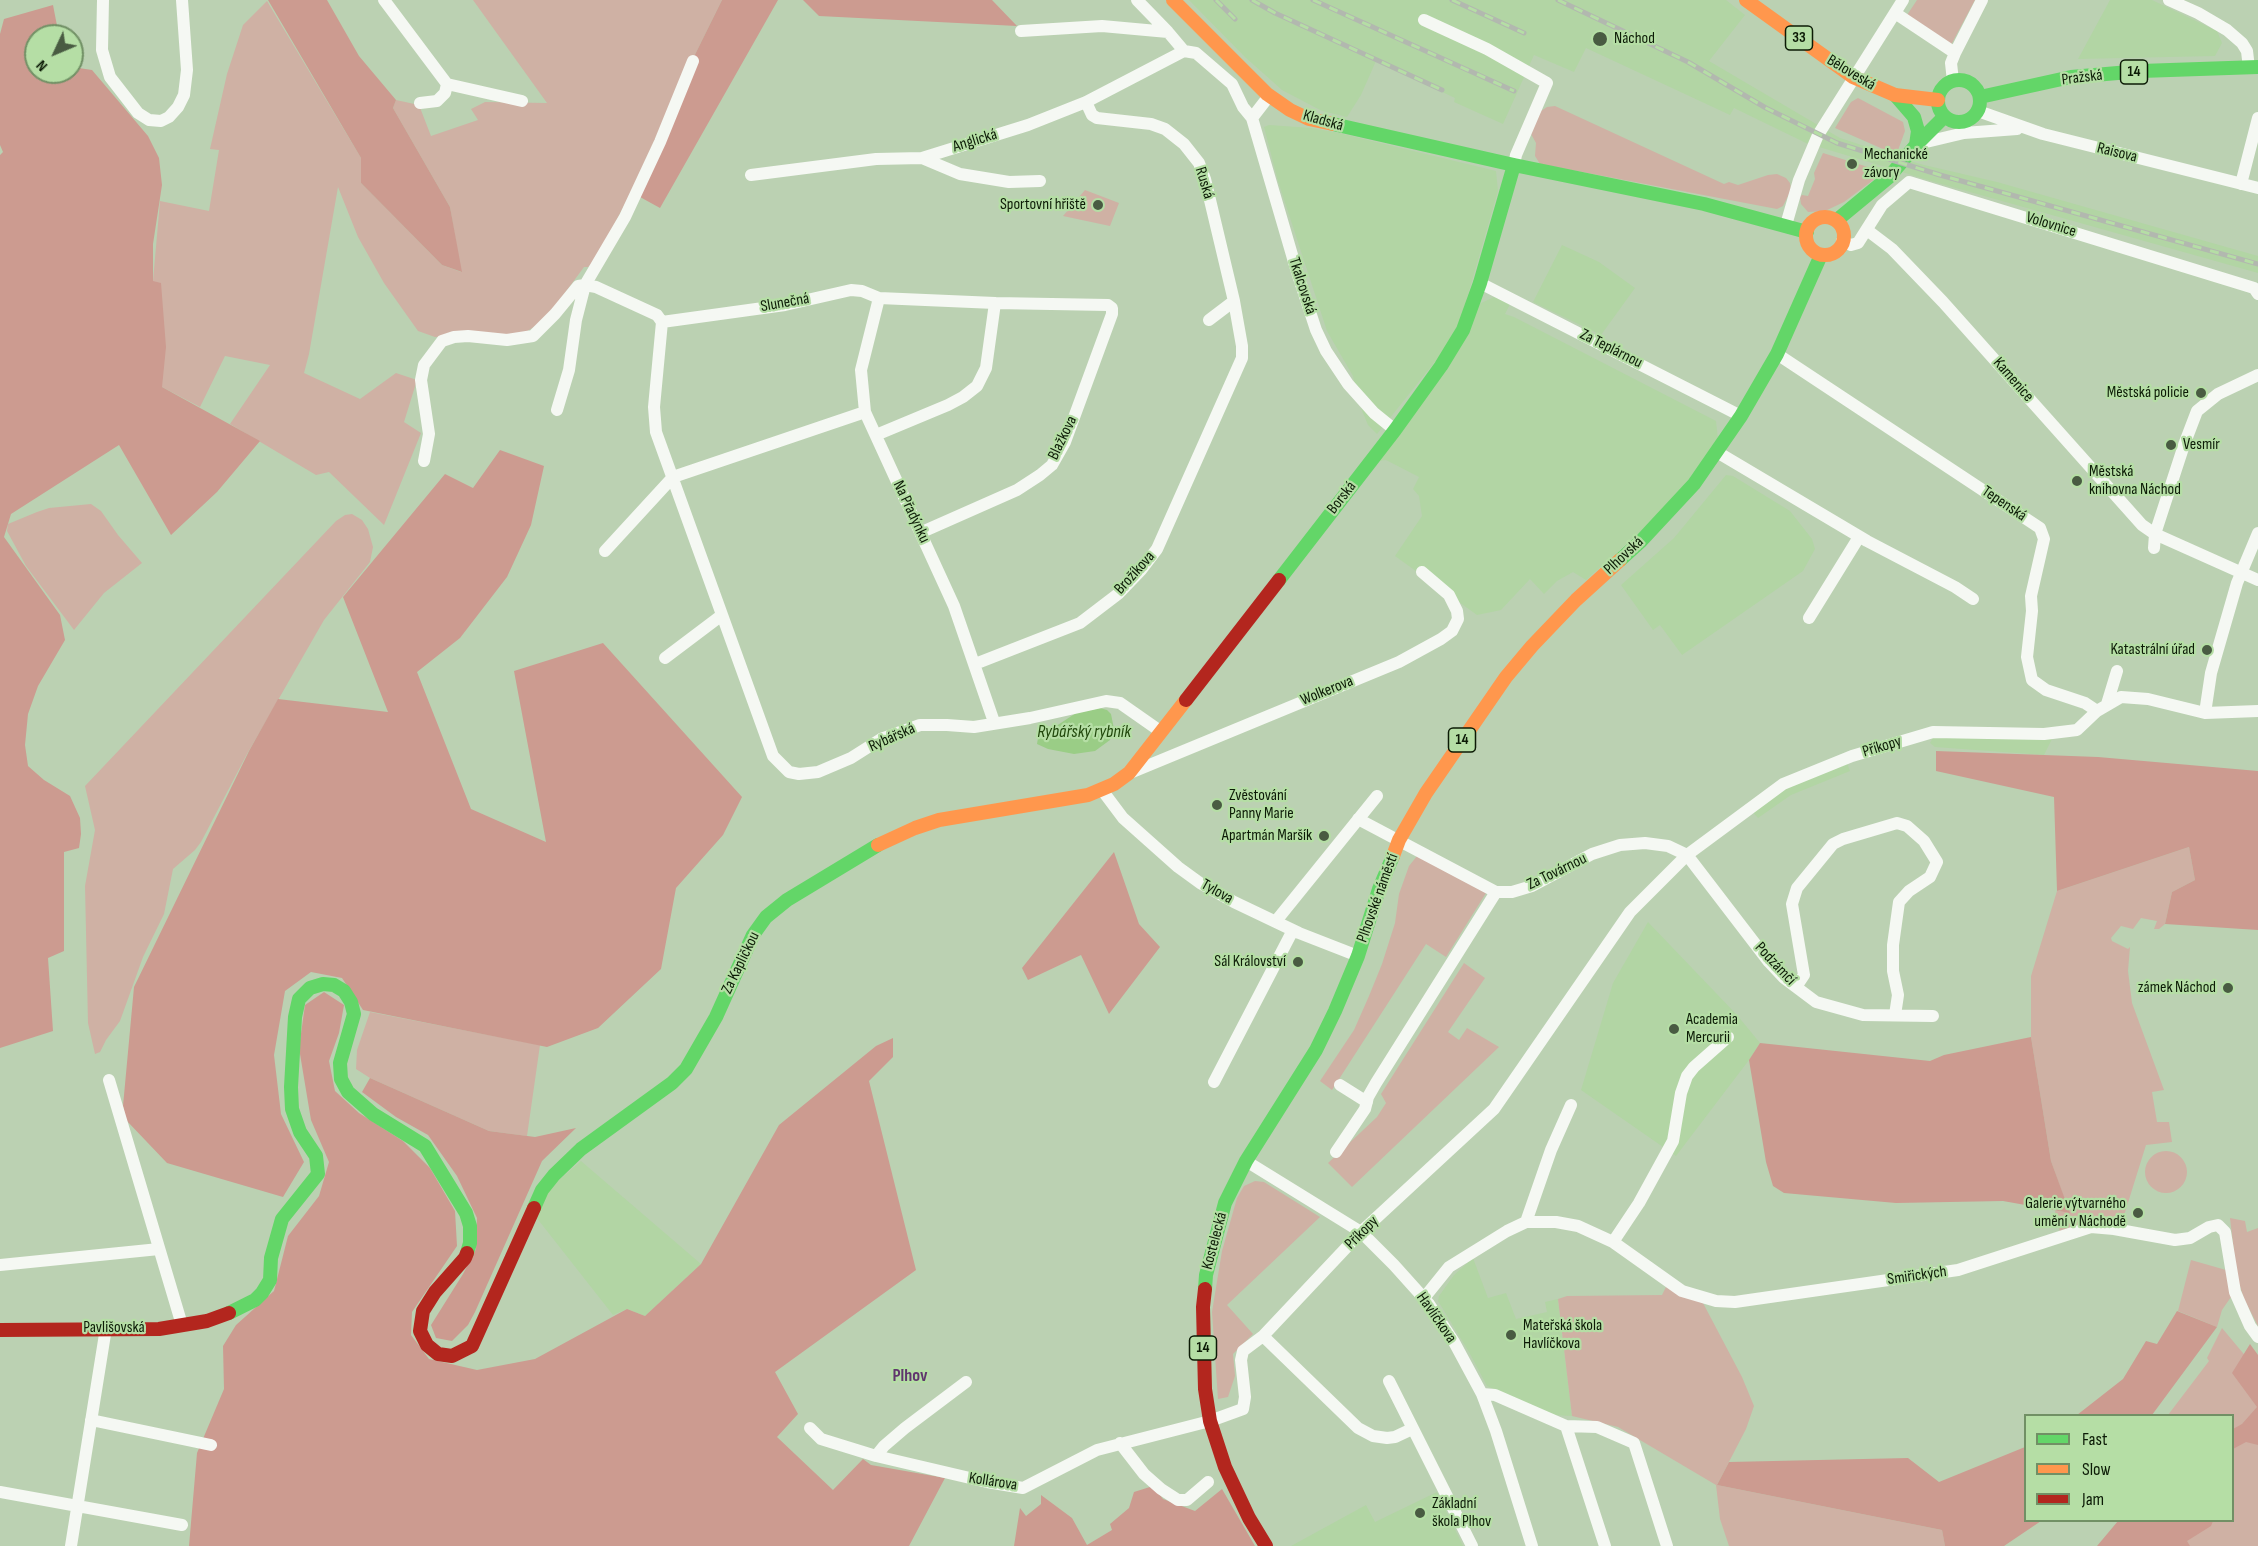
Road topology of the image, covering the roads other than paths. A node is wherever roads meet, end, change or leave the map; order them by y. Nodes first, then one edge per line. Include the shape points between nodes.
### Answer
1 (103, 0) edge
2 (182, 0) edge
3 (384, 0) edge
4 (1137, 0) edge
5 (1173, 0) edge
6 (1746, 0) edge
7 (1903, 0) edge
8 (1983, 0) edge
9 (2169, 0) edge
10 (1895, 13) junction
11 (1424, 20) dead end
12 (1021, 31) dead end
13 (1168, 32) junction
14 (1184, 51) junction
15 (1955, 53) junction
16 (693, 61) dead end
17 (2253, 68) edge
18 (1853, 77) junction
19 (1953, 81) junction
20 (447, 84) junction
21 (1895, 95) junction
22 (1269, 96) junction
23 (1980, 97) junction
24 (1938, 100) junction
25 (522, 101) dead end
26 (1086, 102) junction
27 (420, 103) dead end
28 (1978, 111) junction
29 (1944, 117) junction
30 (1252, 118) junction
31 (2258, 118) edge
32 (2024, 129) junction
33 (1916, 145) junction
34 (922, 158) junction
35 (1515, 160) junction
36 (751, 175) dead end
37 (1040, 181) dead end
38 (2241, 184) junction
39 (2258, 188) edge
40 (1837, 220) junction
41 (1786, 225) junction
42 (1807, 232) junction
43 (1865, 232) junction
44 (1842, 241) junction
45 (1821, 255) junction
46 (1480, 283) junction
47 (585, 285) junction
48 (2258, 294) edge
49 (879, 298) junction
50 (1233, 301) junction
51 (995, 303) junction
52 (1112, 308) joint
53 (1209, 320) dead end
54 (662, 322) junction
55 (1777, 354) junction
56 (2258, 375) edge
57 (1221, 408) joint
58 (557, 410) dead end
59 (865, 412) junction
60 (1741, 416) junction
61 (1395, 430) junction
62 (876, 435) junction
63 (1717, 452) junction
64 (424, 461) dead end
65 (673, 477) junction
66 (922, 532) junction
67 (2258, 533) edge
68 (2155, 534) junction
69 (1859, 537) junction
70 (2154, 548) dead end
71 (605, 551) dead end
72 (1422, 572) dead end
73 (2243, 573) junction
74 (2258, 580) edge
75 (1973, 599) dead end
76 (722, 615) junction
77 (1809, 618) dead end
78 (665, 658) dead end
79 (975, 664) junction
80 (2117, 670) dead end
81 (2102, 707) junction
82 (2258, 711) edge
83 (2205, 713) junction
84 (994, 722) junction
85 (1160, 731) junction
86 (1129, 773) junction
87 (1102, 790) junction
88 (1377, 796) dead end
89 (1358, 819) junction
90 (1400, 840) junction
91 (1687, 855) junction
92 (1496, 892) junction
93 (1276, 921) junction
94 (1293, 930) junction
95 (1358, 956) junction
96 (1796, 987) junction
97 (1895, 1015) junction
98 (1933, 1016) dead end
99 (1728, 1037) dead end
100 (109, 1080) dead end
101 (1214, 1082) dead end
102 (1340, 1085) dead end
103 (1366, 1102) junction
104 (1571, 1105) dead end
105 (1336, 1152) dead end
106 (1246, 1161) junction
107 (1526, 1222) junction
108 (1361, 1232) junction
109 (1613, 1242) junction
110 (159, 1249) junction
111 (0, 1265) edge
112 (1424, 1298) junction
113 (226, 1315) joint
114 (182, 1325) junction
115 (106, 1328) junction
116 (0, 1330) edge
117 (1263, 1336) junction
118 (2258, 1337) edge
119 (1389, 1381) dead end
120 (966, 1382) dead end
121 (1482, 1394) junction
122 (91, 1420) junction
123 (1210, 1421) junction
124 (1566, 1426) junction
125 (810, 1428) dead end
126 (1412, 1429) junction
127 (1120, 1443) junction
128 (211, 1444) dead end
129 (876, 1456) junction
130 (1208, 1482) dead end
131 (0, 1492) edge
132 (78, 1508) junction
133 (182, 1525) dead end
134 (71, 1546) edge
135 (1266, 1546) edge
136 (1472, 1546) edge
137 (1533, 1546) edge
138 (1605, 1546) edge
139 (1667, 1546) edge

1 - 2 street via 102,50 110,77 138,113 161,121 178,107 184,95 187,70
3 - 20 street
4 - 13 street, Tkalcovská
5 - 22 main road, Kladská
6 - 18 main road, Běloveská / 33
7 - 10 street
8 - 15 street
9 - 17 street via 2228,30 2242,43
10 - 15 street
10 - 18 street
11 - 35 street via 1487,49 1545,89
12 - 13 street via 1102,26
13 - 14 street, Tkalcovská
14 - 26 street, Anglická
14 - 30 street, Tkalcovská via 1196,52 1232,84
15 - 19 street via 1951,63
16 - 47 street via 625,217
17 - 23 main road, Pražská / 14 via 2141,71 2071,78
18 - 21 main road, Běloveská / 33
18 - 41 street via 1818,135
19 - 23 main road via 1967,81
19 - 24 main road via 1942,88
20 - 25 street
20 - 27 street via 437,101
21 - 24 main road, Běloveská / 33
21 - 33 main road via 1914,117
22 - 30 street
22 - 35 main road, Kladská via 1318,122
23 - 28 main road
24 - 29 main road
26 - 34 street, Anglická via 1028,125
26 - 50 street, Ruská via 1097,118 1164,129 1193,154 1205,179
28 - 29 main road via 1974,118 1959,123
28 - 32 street, Raisova
29 - 33 main road
30 - 61 street, Tkalcovská via 1316,330 1348,384
31 - 38 street
32 - 33 street via 1964,133
32 - 38 street, Raisova
33 - 40 main road via 1889,177
34 - 36 street, Anglická via 876,159
34 - 37 street via 960,174 1009,182
35 - 41 main road, Kladská
35 - 46 main road, Borská
38 - 39 street, Raisova
40 - 42 main road via 1820,218
40 - 44 main road via 1843,231
41 - 42 main road, Kladská
42 - 45 main road via 1810,248
43 - 44 street via 1856,244
43 - 48 street, Volovnice via 1882,205 1910,182 2254,288
43 - 68 street, Kamenice via 1892,249 1943,302 2136,519
44 - 45 main road via 1834,251
45 - 55 main road, Plhovská / 14
46 - 60 street, Za Teplárnou
46 - 61 main road, Borská via 1463,330
47 - 54 street via 657,315
47 - 58 street
47 - 64 street via 578,286 533,336 507,340 468,336 442,342 424,366 422,380 429,434
49 - 51 street, Slunečná
49 - 54 street, Slunečná via 851,290
49 - 59 street, Na Přadýnku via 861,369
50 - 53 street
50 - 57 street, Ruská via 1242,358
51 - 52 street, Slunečná
51 - 62 street via 986,368 977,386 948,405
52 - 66 street, Blažkova via 1065,442 1052,465 1017,490
54 - 65 street, Rybářská via 654,416
55 - 60 main road, Plhovská / 14
55 - 81 street, Tepenská via 2040,528 2044,539 2031,596 2027,657 2032,680 2046,690
56 - 68 street via 2218,394 2198,411
57 - 79 street, Brožíkova via 1157,549 1118,594 1080,623
59 - 62 street, Na Přadýnku
59 - 65 street
60 - 63 main road, Plhovská / 14
61 - 85 main road, Borská
62 - 66 street, Na Přadýnku
63 - 69 street
63 - 90 main road, Plhovská / 14 via 1674,507 1576,600 1506,677 1426,793
65 - 71 street
65 - 76 street, Rybářská
66 - 79 street, Na Přadýnku
67 - 73 street
68 - 70 street
68 - 73 street, Kamenice
69 - 75 street
69 - 77 street
72 - 86 street, Wolkerova via 1449,595 1457,611 1452,631 1441,639 1399,662
73 - 74 street, Kamenice
73 - 83 street via 2211,673
76 - 78 street
76 - 84 street, Rybářská via 773,756 789,772 818,772 881,739 920,725 974,727
79 - 84 street, Na Přadýnku
80 - 81 street
81 - 83 street via 2121,697 2148,699
81 - 91 street, Příkopy via 2077,730 2044,734 1933,732 1852,756 1783,784
82 - 83 street
84 - 85 street, Rybářská via 1030,718 1106,700 1119,703
85 - 86 main road, Borská
86 - 87 main road, Borská
87 - 93 street, Tylova via 1123,818 1178,867 1225,897
87 - 113 main road, Za Kapličkou via 939,820 915,828 877,846 787,900 766,917 753,935 716,1017 686,1069 581,1149 542,1190 472,1346 452,1356 427,1345 420,1322 435,1292 465,1258 470,1226 425,1146 373,1114 348,1092 341,1079 340,1063 354,1014 344,991 323,984 310,988 299,999 295,1017 291,1087 292,1109 300,1132 316,1156 318,1174 282,1219 267,1288 255,1300
88 - 89 street
89 - 90 street
89 - 93 street
90 - 92 street
90 - 95 main road, Plhovské náměstí / 14
91 - 92 street, Za Továrnou via 1668,846 1620,845 1592,854 1532,886
91 - 96 street, Podzámčí via 1769,962
91 - 108 street, Příkopy via 1630,912 1494,1109
92 - 103 street
93 - 94 street, Tylova
94 - 95 street, Tylova
94 - 101 street
95 - 106 main road, Kostelecká / 14 via 1316,1050
96 - 97 street, Podzámčí via 1816,1002 1842,1011
96 - 97 street via 1804,975 1792,904 1797,888 1833,844 1897,823 1907,826 1924,841 1937,862 1930,877 1899,902 1893,945 1898,995
97 - 98 street, Podzámčí
99 - 109 street via 1687,1076 1673,1141
100 - 110 street
102 - 103 street
103 - 105 street
104 - 107 street
106 - 108 street, Havlíčkova
106 - 123 main road, Kostelecká / 14 via 1219,1220 1206,1275 1203,1354
107 - 109 street, Smiřických via 1578,1226
107 - 112 street, Smiřických via 1449,1267
108 - 112 street, Havlíčkova
108 - 117 street, Příkopy
109 - 118 street, Smiřických via 1682,1291 1735,1302 1958,1270 2091,1227 2175,1240 2190,1238 2213,1225 2225,1232 2235,1292
110 - 111 street
110 - 114 street
112 - 121 street, Havlíčkova
113 - 114 main road, Pavlišovská
114 - 115 main road, Pavlišovská via 159,1329
115 - 116 main road, Pavlišovská
115 - 122 street
117 - 123 street, Příkopy via 1243,1351 1240,1360 1243,1409
117 - 126 street via 1358,1428 1373,1436 1386,1437
119 - 126 street
120 - 129 street via 905,1428
121 - 124 street via 1495,1395
121 - 137 street, Havlíčkova
122 - 128 street
122 - 132 street
123 - 127 street, Kollárova
123 - 135 main road, Kostelecká / 14 via 1225,1467
124 - 138 street
124 - 139 street via 1597,1426 1634,1443
125 - 129 street, Kollárova via 821,1439
126 - 136 street
127 - 129 street, Kollárova via 1097,1450 1023,1488
127 - 130 street via 1144,1474 1178,1500 1187,1500
131 - 132 street
132 - 133 street
132 - 134 street

